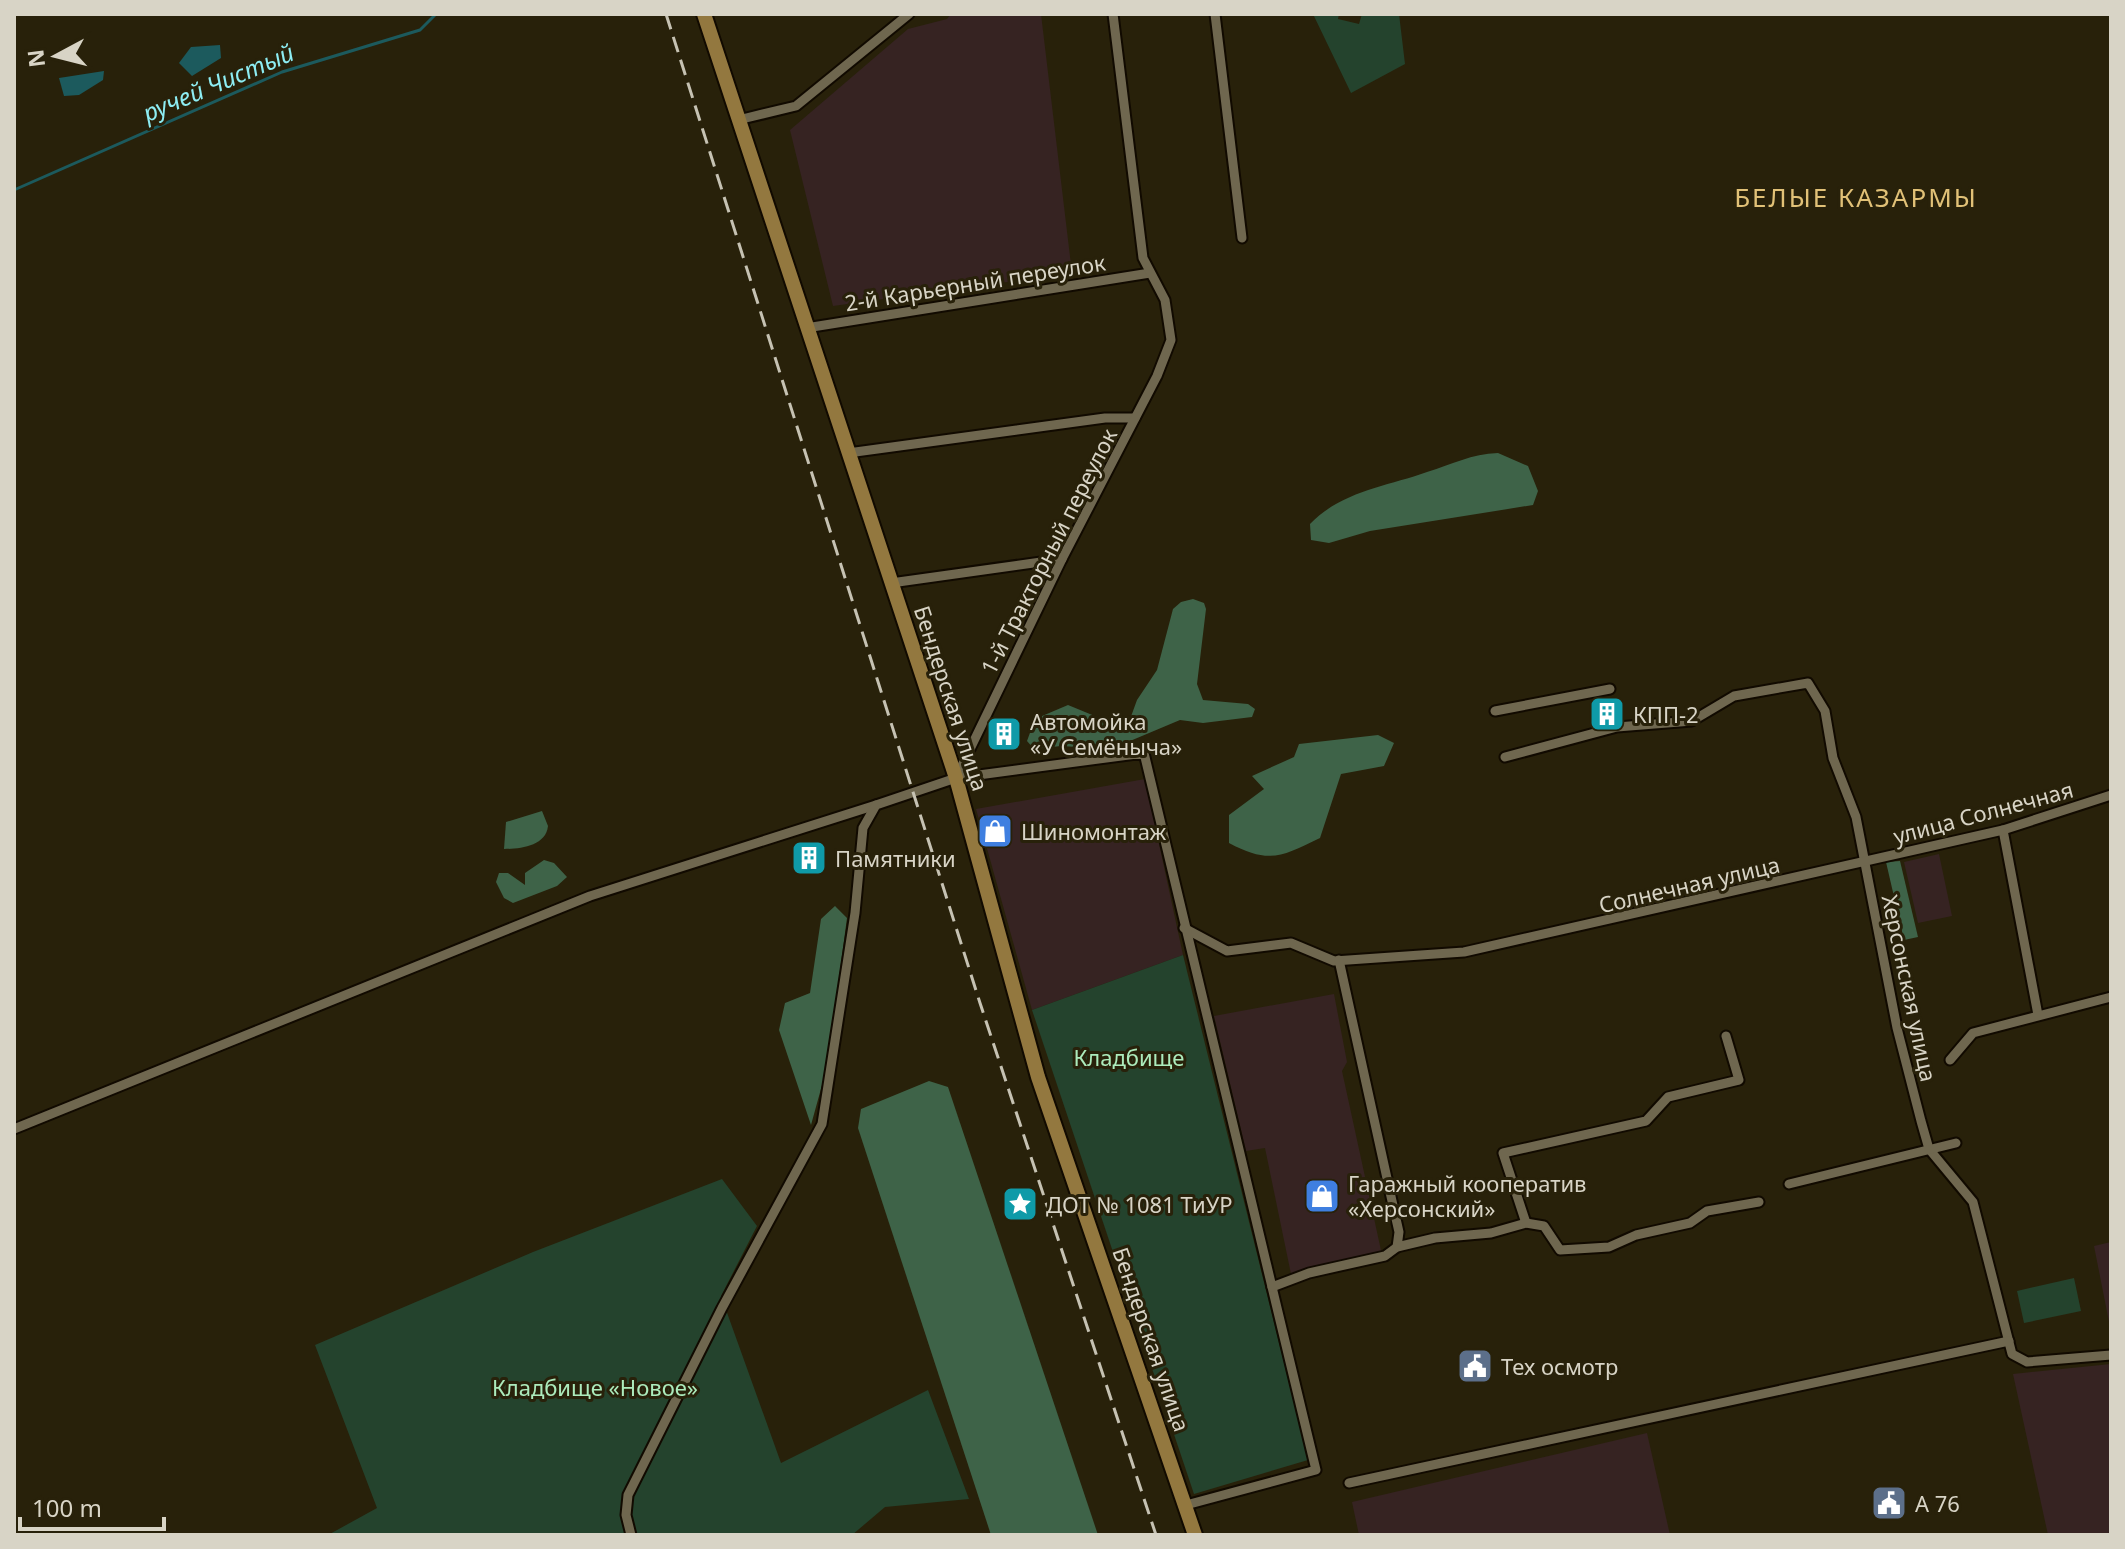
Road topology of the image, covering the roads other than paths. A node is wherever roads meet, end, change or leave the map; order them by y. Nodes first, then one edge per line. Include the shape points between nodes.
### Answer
1 (704, 14) edge
2 (909, 14) edge
3 (1113, 14) edge
4 (1215, 14) edge
5 (738, 120) junction
6 (1242, 238) dead end
7 (1150, 273) junction
8 (806, 328) junction
9 (1135, 418) junction
10 (848, 453) junction
11 (1062, 559) junction
12 (891, 583) junction
13 (1610, 689) dead end
14 (1495, 711) dead end
15 (1505, 757) dead end
16 (956, 778) junction
17 (2111, 795) edge
18 (876, 805) junction
19 (2003, 830) junction
20 (1865, 862) junction
21 (1184, 928) junction
22 (1339, 960) junction
23 (2111, 997) edge
24 (2038, 1015) junction
25 (1726, 1036) dead end
26 (1950, 1060) dead end
27 (14, 1129) edge
28 (1956, 1143) dead end
29 (1929, 1149) junction
30 (1789, 1184) dead end
31 (1759, 1202) dead end
32 (1526, 1223) junction
33 (1397, 1247) junction
34 (1272, 1287) junction
35 (2009, 1341) junction
36 (2111, 1355) edge
37 (1349, 1483) dead end
38 (1186, 1505) junction
39 (631, 1535) edge
40 (1195, 1535) edge

1 - 5 main road, Бендерская улица
2 - 5 street via 796,106
3 - 7 street via 1143,258
4 - 6 street
5 - 8 main road, Бендерская улица
7 - 8 street, 2-й Карьерный переулок
7 - 9 street, 1-й Тракторный переулок via 1165,300 1171,340
8 - 10 main road, Бендерская улица
9 - 10 street
9 - 11 street, 1-й Тракторный переулок
10 - 12 main road, Бендерская улица
11 - 12 street
11 - 16 street, 1-й Тракторный переулок
12 - 16 main road, Бендерская улица
13 - 14 street
15 - 20 street, Херсонская улица via 1617,727 1692,721 1734,696 1808,683 1825,711 1833,758 1856,817
16 - 18 street
16 - 21 street via 1144,753
16 - 38 main road, Бендерская улица via 1038,1077
17 - 19 street, улица Солнечная
18 - 27 street via 590,896
18 - 39 street via 863,828 822,1124 628,1495
19 - 20 street, улица Солнечная
19 - 24 street
20 - 22 street, Солнечная улица via 1464,952
20 - 29 street, Херсонская улица via 1897,1028
21 - 22 street via 1227,951 1291,943
21 - 34 street
22 - 33 street via 1394,1211
23 - 24 street
24 - 26 street via 1973,1033
25 - 32 street via 1739,1080 1668,1097 1646,1121 1503,1153
28 - 29 street
29 - 30 street
29 - 35 street via 1973,1202
31 - 32 street via 1707,1211 1690,1223 1609,1247 1560,1250 1544,1226
32 - 33 street
33 - 34 street via 1385,1256
34 - 38 street via 1316,1470
35 - 36 street via 2012,1354 2027,1362
35 - 37 street
38 - 40 main road, Бендерская улица

